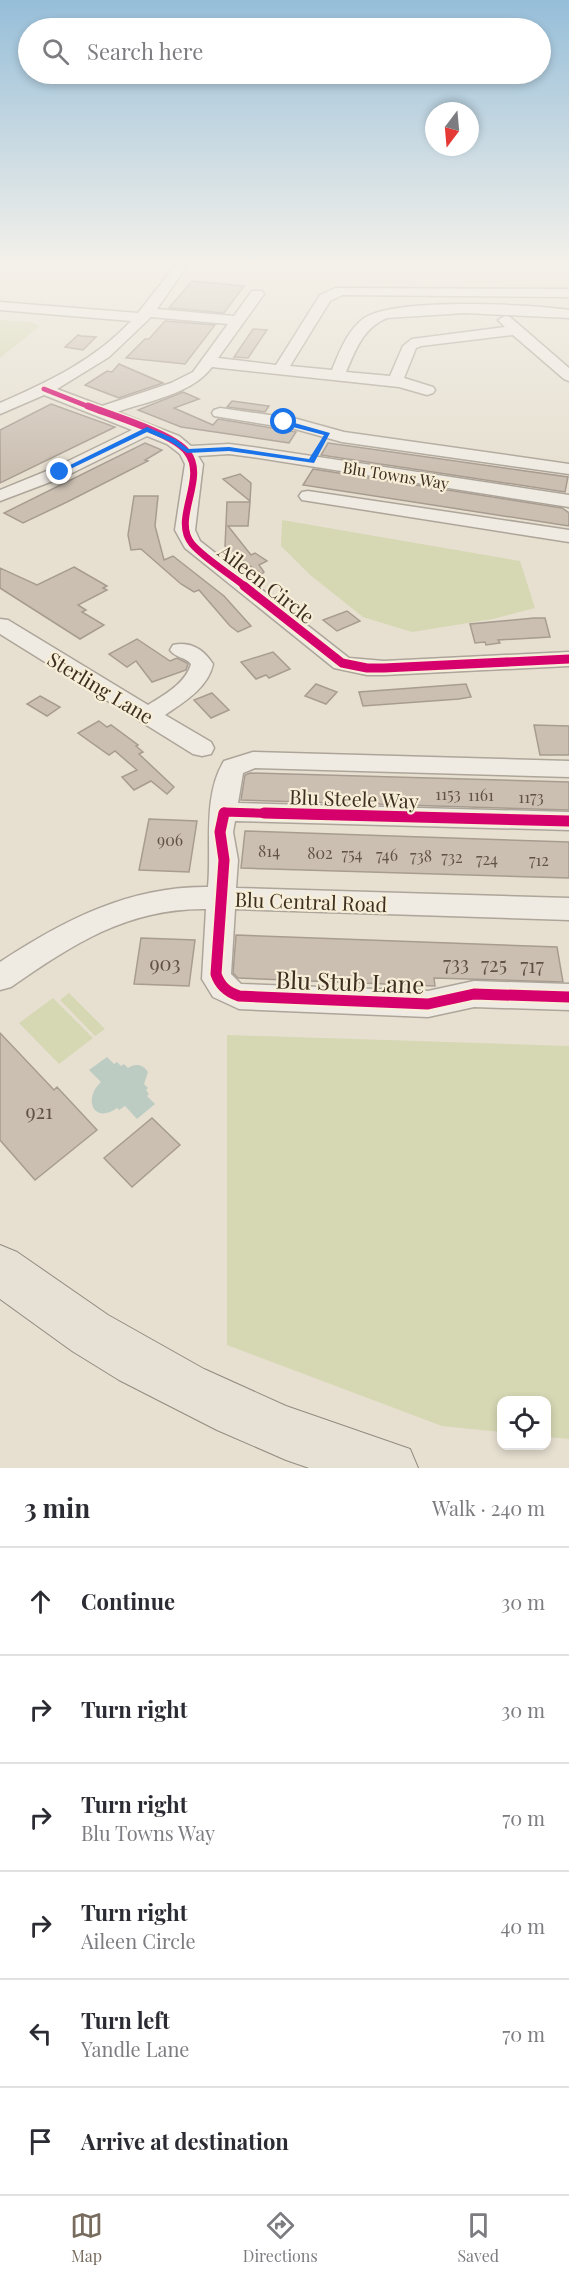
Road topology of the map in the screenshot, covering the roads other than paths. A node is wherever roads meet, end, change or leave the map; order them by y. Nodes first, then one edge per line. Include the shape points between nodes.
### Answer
1 (124, 335) edge
2 (229, 335) edge
3 (302, 335) edge
4 (358, 335) edge
5 (479, 335) edge
6 (521, 335) edge
7 (208, 362) junction
8 (280, 370) junction
9 (337, 375) junction
10 (569, 376) edge
11 (395, 382) junction
12 (44, 389) junction
13 (427, 390) dead end
14 (0, 395) edge
15 (22, 399) junction
16 (0, 410) edge
17 (102, 412) junction
18 (220, 413) dead end
19 (147, 429) junction
20 (328, 434) junction
21 (187, 451) junction
22 (311, 462) junction
23 (569, 469) edge
24 (473, 487) junction
25 (308, 495) dead end
26 (0, 496) edge
27 (569, 501) edge
28 (461, 519) junction
29 (569, 536) edge
30 (0, 625) edge
31 (181, 650) dead end
32 (569, 658) edge
33 (148, 715) junction
34 (202, 748) dead end
35 (569, 769) edge
36 (224, 812) junction
37 (569, 821) edge
38 (222, 898) junction
39 (569, 909) edge
40 (0, 978) edge
41 (569, 997) edge
42 (0, 1269) edge
43 (391, 1468) edge

1 - 12 street via 97,360
2 - 7 street
3 - 8 street
4 - 9 street
5 - 11 street via 417,342 410,346
6 - 10 street
7 - 8 street
7 - 17 street via 189,381
8 - 9 street
9 - 11 street
11 - 13 street
12 - 15 street
12 - 17 street
14 - 15 street
15 - 16 street
17 - 19 street
18 - 20 street via 297,424
19 - 21 street
19 - 26 street via 60,472
20 - 22 street
20 - 23 street
21 - 22 street, Blu Towns Way via 229,449
21 - 32 street, Aileen Circle via 194,464 185,530 192,544 333,658 354,666 376,668
22 - 24 street, Blu Towns Way
24 - 27 street, Blu Towns Way
24 - 28 street
25 - 28 street
28 - 29 street
30 - 33 street, Sterling Lane
31 - 33 street via 196,654 202,667 200,675 188,689
33 - 34 street, Sterling Lane
35 - 36 street via 253,760 232,767
36 - 37 street, Blu Steele Way
36 - 38 street via 220,832 224,860
38 - 39 street, Blu Central Road
38 - 40 street, Blu Central Road via 170,899 124,910 82,927
38 - 41 street, Blu Stub Lane via 216,974 229,993 239,996 428,1004 474,994
42 - 43 main road via 98,1339 184,1388 254,1420

